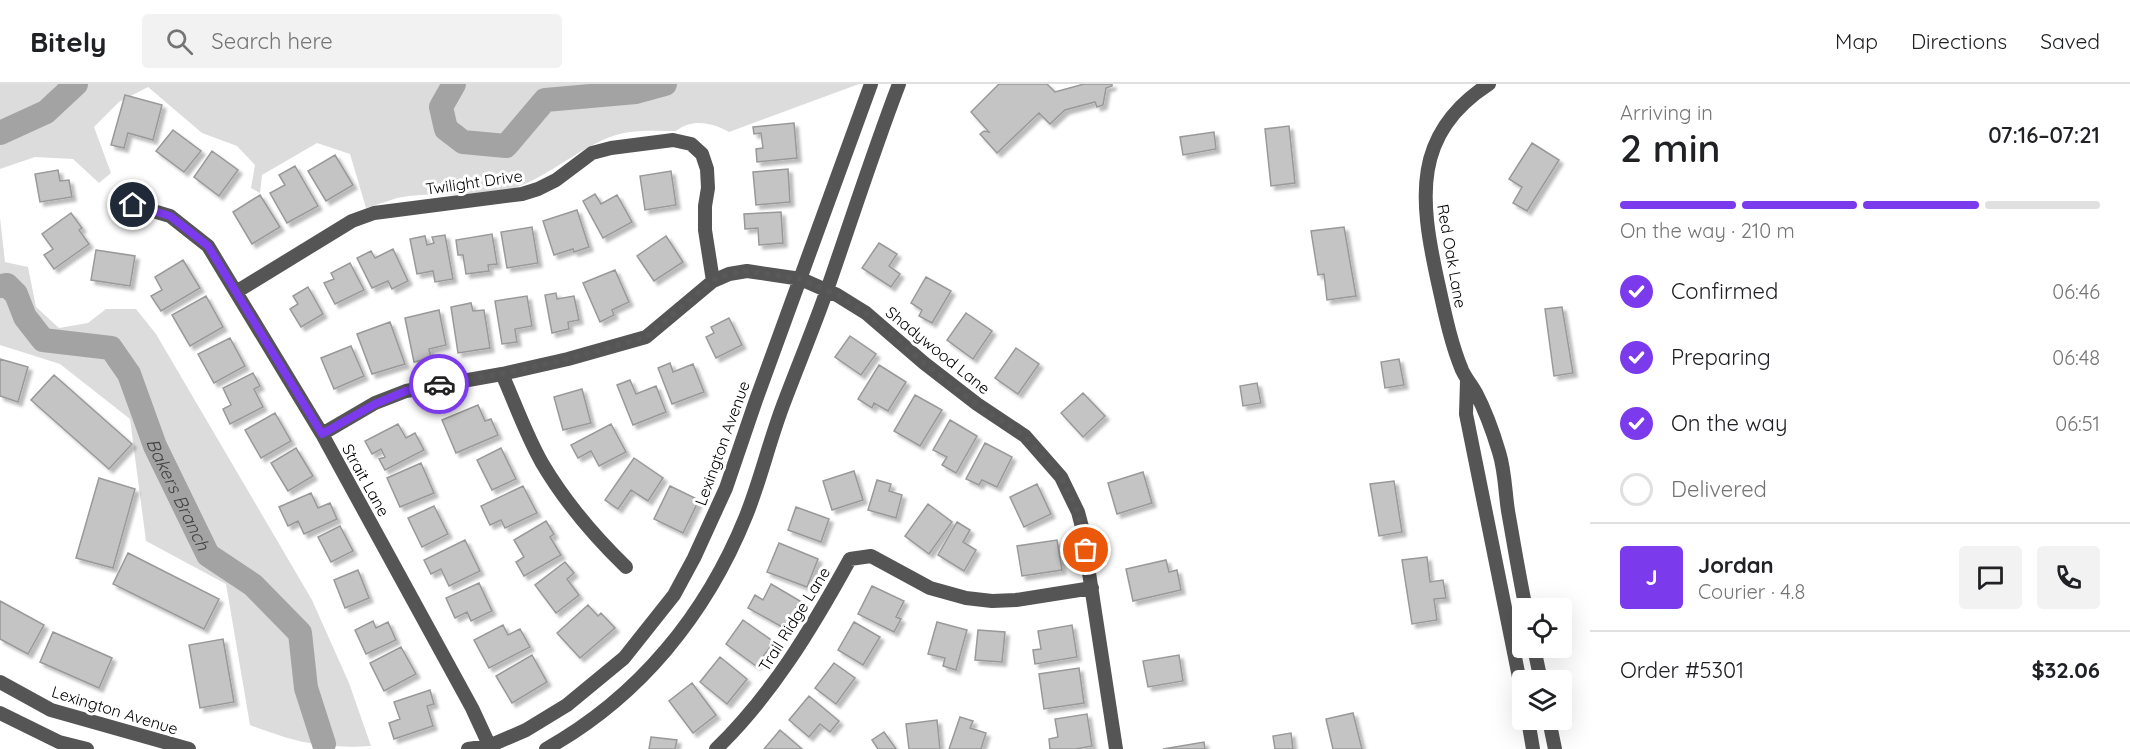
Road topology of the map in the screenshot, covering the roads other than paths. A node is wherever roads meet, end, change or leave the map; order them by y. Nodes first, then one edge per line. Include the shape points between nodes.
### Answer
1 (871, 84) edge
2 (898, 84) edge
3 (1488, 84) edge
4 (133, 205) dead end
5 (801, 279) junction
6 (713, 280) junction
7 (827, 290) junction
8 (236, 292) junction
9 (502, 374) junction
10 (1467, 381) junction
11 (322, 434) junction
12 (626, 567) dead end
13 (1092, 588) junction
14 (1524, 598) edge
15 (1518, 670) edge
16 (0, 682) edge
17 (0, 713) edge
18 (1530, 730) edge
19 (1551, 730) edge
20 (490, 747) edge
21 (87, 749) edge
22 (189, 749) edge
23 (468, 749) edge
24 (546, 749) edge
25 (716, 749) edge
26 (1116, 749) edge
27 (1533, 749) edge
28 (1555, 749) edge

1 - 5 street, Lexington Avenue
2 - 7 street
3 - 10 street, Red Oak Lane via 1463,102 1442,129 1424,186 1429,241 1444,309
4 - 8 street, Strait Lane via 170,216 208,246
5 - 6 street, Shadywood Lane via 747,271
5 - 7 street, Shadywood Lane
5 - 20 street, Lexington Avenue via 726,488 674,595 624,658 567,705
6 - 8 street, Twilight Drive via 705,230 707,169 702,154 691,144 673,140 592,153 556,180 522,194 374,213 352,221
6 - 9 street, Shadywood Lane via 646,337
7 - 13 street, Shadywood Lane via 866,313 977,405 1025,436 1050,462 1078,512
7 - 24 street via 783,404 746,517 707,597 666,653 623,696
8 - 11 street, Strait Lane
9 - 11 street, Shadywood Lane via 406,391
9 - 12 street via 541,461 566,500
10 - 14 street, Red Oak Lane via 1475,390 1500,455
10 - 15 street, Red Oak Lane via 1466,414
11 - 20 street, Strait Lane
13 - 25 street, Trail Ridge Lane via 1016,600 966,598 930,588 870,556 850,559 789,663
13 - 26 street, Shadywood Lane
16 - 22 street, Lexington Avenue via 51,710
17 - 21 street via 59,742
18 - 27 street
19 - 28 street
20 - 23 street, Lexington Avenue

